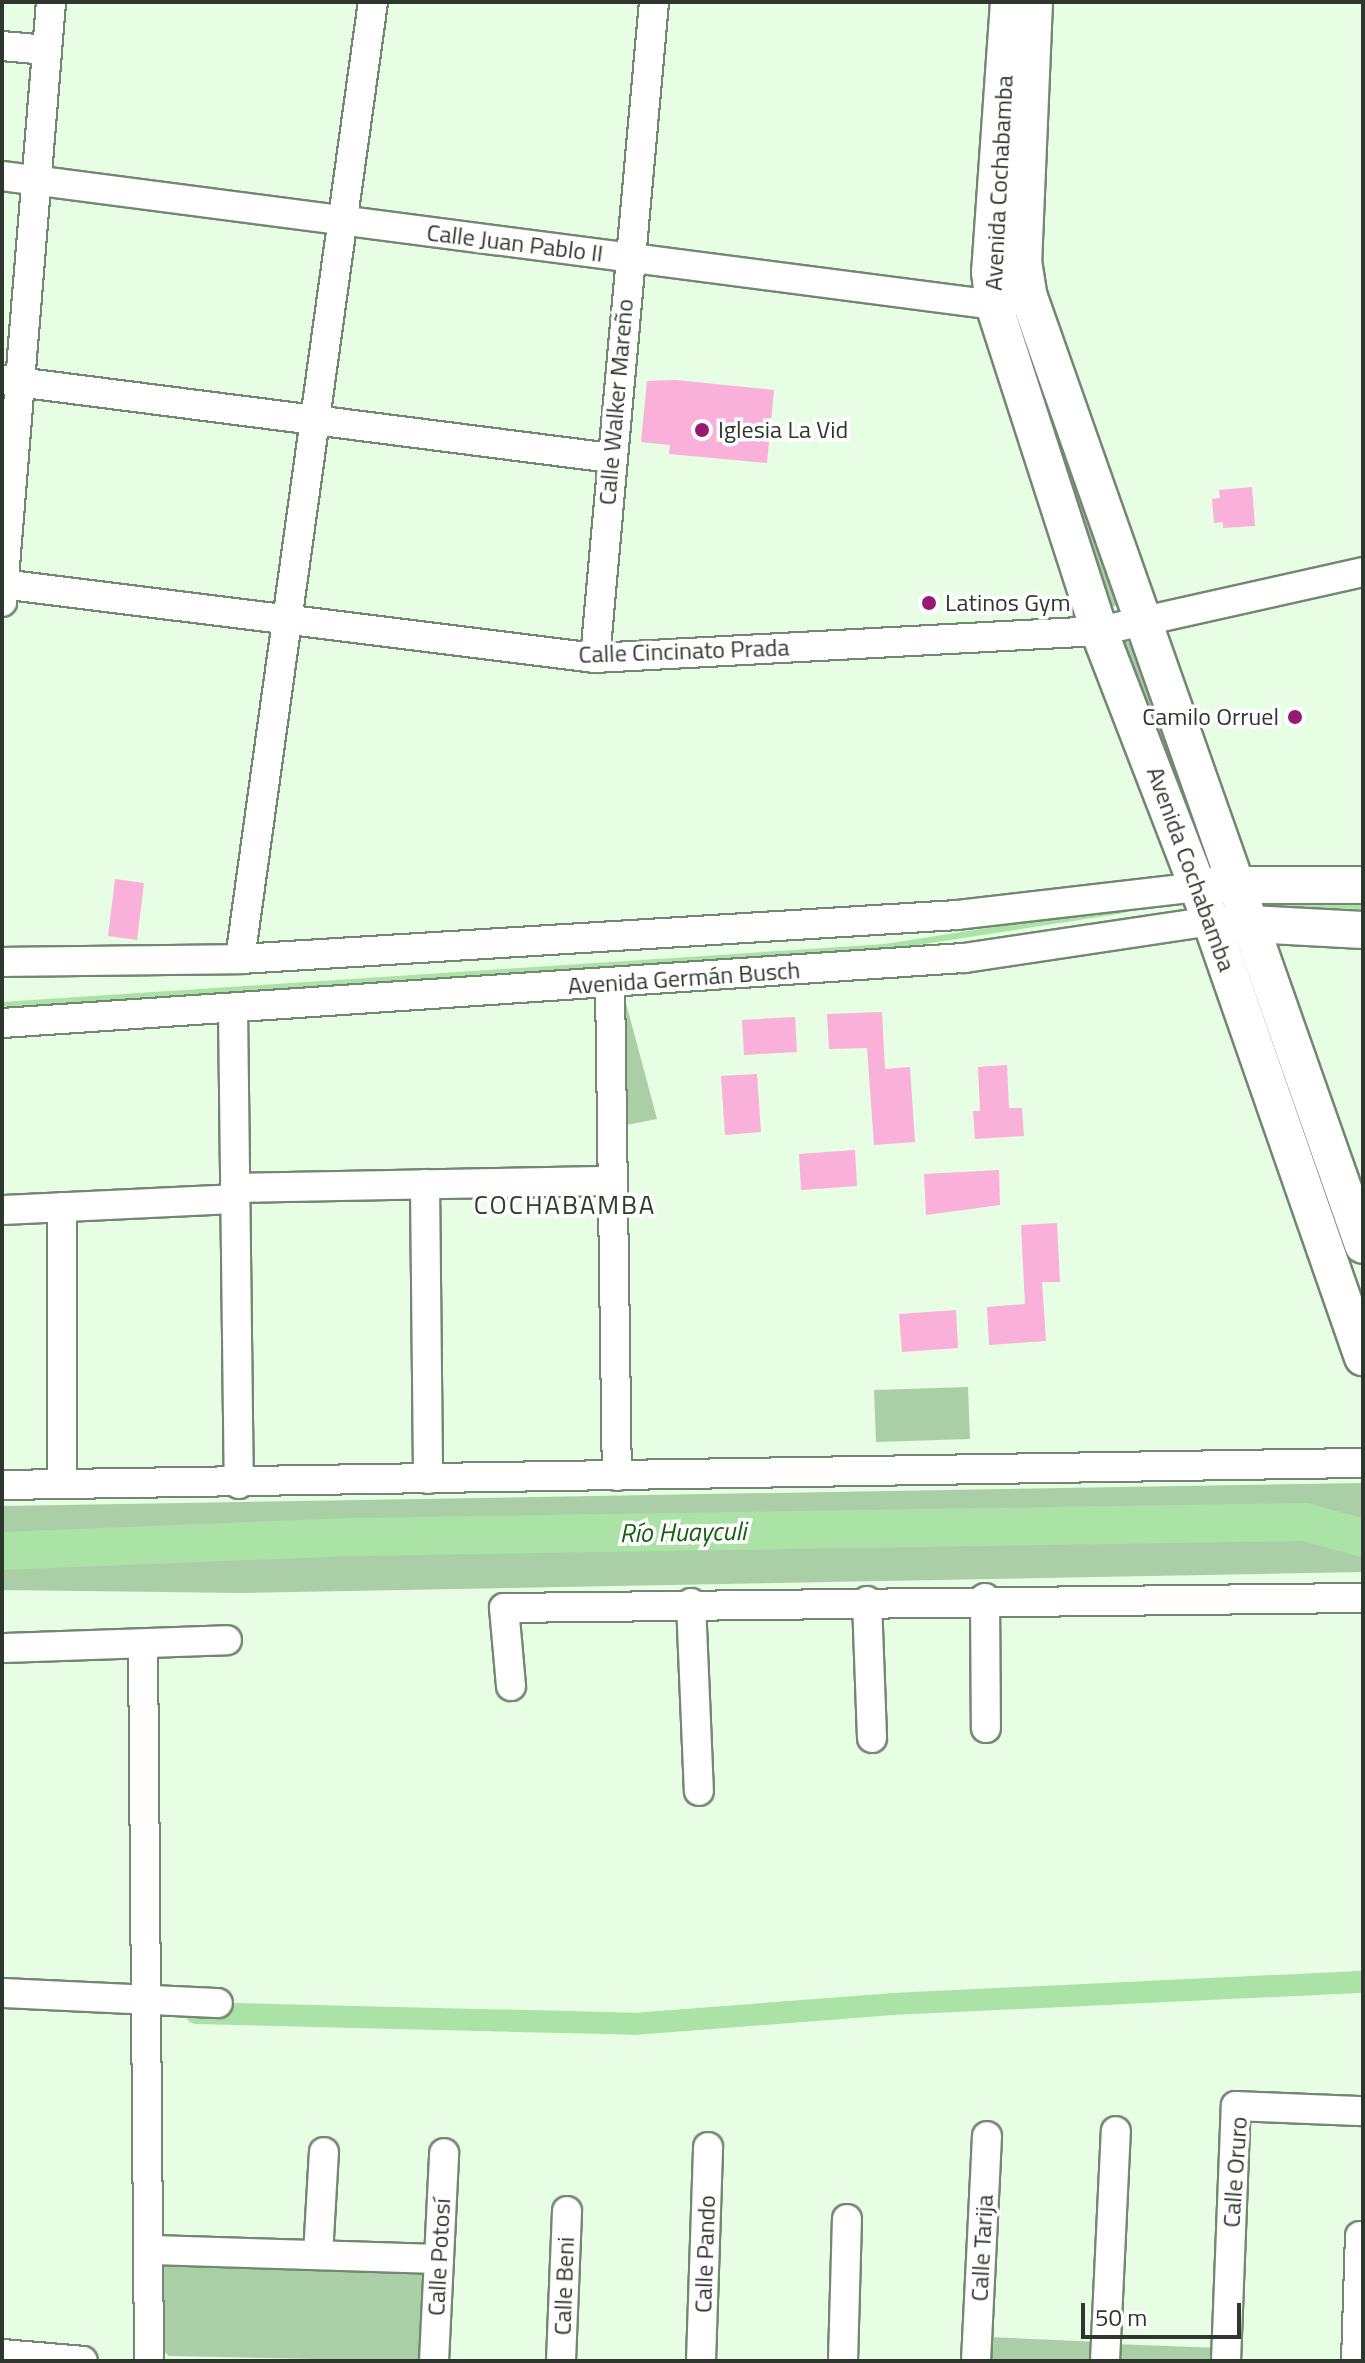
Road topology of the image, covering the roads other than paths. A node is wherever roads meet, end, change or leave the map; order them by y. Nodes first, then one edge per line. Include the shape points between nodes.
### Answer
1 (51, 2) edge
2 (373, 2) edge
3 (654, 2) edge
4 (1009, 2) edge
5 (1034, 2) edge
6 (2, 46) edge
7 (47, 50) junction
8 (2, 176) edge
9 (37, 180) junction
10 (343, 222) junction
11 (628, 258) junction
12 (1029, 297) junction
13 (994, 305) junction
14 (12, 381) edge
15 (315, 419) junction
16 (611, 458) junction
17 (1363, 572) edge
18 (3, 590) edge
19 (289, 622) junction
20 (1140, 625) junction
21 (1099, 631) junction
22 (595, 658) junction
23 (1238, 884) junction
24 (1363, 885) edge
25 (1198, 887) junction
26 (1211, 921) junction
27 (1253, 925) junction
28 (1363, 930) edge
29 (240, 959) junction
30 (2, 962) edge
31 (610, 983) junction
32 (233, 1008) junction
33 (2, 1023) edge
34 (613, 1181) junction
35 (425, 1184) junction
36 (235, 1194) junction
37 (62, 1207) junction
38 (2, 1210) edge
39 (1363, 1245) edge
40 (1363, 1357) edge
41 (1363, 1463) edge
42 (617, 1476) junction
43 (428, 1479) junction
44 (62, 1484) junction
45 (239, 1484) junction
46 (2, 1485) edge
47 (985, 1598) junction
48 (1363, 1598) edge
49 (867, 1601) junction
50 (691, 1603) junction
51 (227, 1640) dead end
52 (143, 1644) junction
53 (2, 1648) edge
54 (511, 1686) dead end
55 (986, 1728) dead end
56 (872, 1738) dead end
57 (699, 1791) dead end
58 (2, 1993) edge
59 (149, 2000) junction
60 (218, 2003) dead end
61 (1363, 2111) edge
62 (1116, 2131) dead end
63 (987, 2136) dead end
64 (708, 2147) dead end
65 (324, 2152) dead end
66 (444, 2153) dead end
67 (567, 2211) dead end
68 (847, 2219) dead end
69 (1360, 2236) dead end
70 (151, 2250) junction
71 (318, 2255) junction
72 (439, 2259) junction
73 (2, 2354) edge
74 (83, 2361) edge
75 (149, 2361) edge
76 (434, 2361) edge
77 (561, 2361) edge
78 (701, 2361) edge
79 (843, 2361) edge
80 (976, 2361) edge
81 (1105, 2361) edge
82 (1226, 2361) edge
83 (1356, 2361) edge

1 - 7 street
2 - 10 street
3 - 11 street, Calle Walker Mareño
4 - 13 main road, Avenida Cochabamba via 990,272
5 - 12 main road, Avenida Cochabamba via 1023,261
6 - 7 street
7 - 9 street
8 - 9 street, Calle Juan Pablo II
9 - 10 street, Calle Juan Pablo II
9 - 14 street
10 - 11 street, Calle Juan Pablo II
10 - 15 street
11 - 13 street, Calle Juan Pablo II
11 - 16 street, Calle Walker Mareño
12 - 13 street, Calle Juan Pablo II
12 - 20 main road, Avenida Cochabamba
13 - 21 main road, Avenida Cochabamba
14 - 15 street
14 - 18 street
15 - 16 street
15 - 19 street
16 - 22 street, Calle Walker Mareño
17 - 20 street, Calle Cincinato Prada
18 - 19 street, Calle Cincinato Prada
19 - 22 street, Calle Cincinato Prada
19 - 29 street
20 - 21 street, Calle Cincinato Prada
20 - 23 main road, Avenida Cochabamba
21 - 22 street, Calle Cincinato Prada
21 - 25 main road, Avenida Cochabamba
23 - 24 main road, Avenida Germán Busch
23 - 25 main road, Avenida Germán Busch
23 - 27 main road, Avenida Cochabamba
25 - 26 main road, Avenida Cochabamba
25 - 29 street, Avenida Germán Busch via 957,915
26 - 27 main road, Avenida Germán Busch
26 - 31 street, Avenida Germán Busch via 964,958
26 - 40 main road, Avenida Cochabamba
27 - 28 main road, Avenida Germán Busch
27 - 39 main road, Avenida Cochabamba
29 - 30 street, Avenida Germán Busch
31 - 32 street, Avenida Germán Busch
31 - 34 street
32 - 33 street, Avenida Germán Busch
32 - 36 street
34 - 35 street
34 - 42 street
35 - 36 street
35 - 43 street
36 - 37 street
36 - 45 street
37 - 38 street
37 - 44 street
41 - 42 street
42 - 43 street
43 - 45 street
44 - 45 street
44 - 46 street
47 - 48 street
47 - 49 street
47 - 55 street
49 - 50 street
49 - 56 street
50 - 54 street via 504,1608
50 - 57 street
51 - 52 street
52 - 53 street
52 - 59 street
58 - 59 street
59 - 60 street
59 - 70 street
61 - 82 street, Calle Oruro via 1236,2106
62 - 81 street
63 - 80 street, Calle Tarija
64 - 78 street, Calle Pando
65 - 71 street
66 - 72 street, Calle Potosí
67 - 77 street, Calle Beni
68 - 79 street
69 - 83 street
70 - 71 street
70 - 75 street
71 - 72 street
72 - 76 street, Calle Potosí
73 - 74 street

